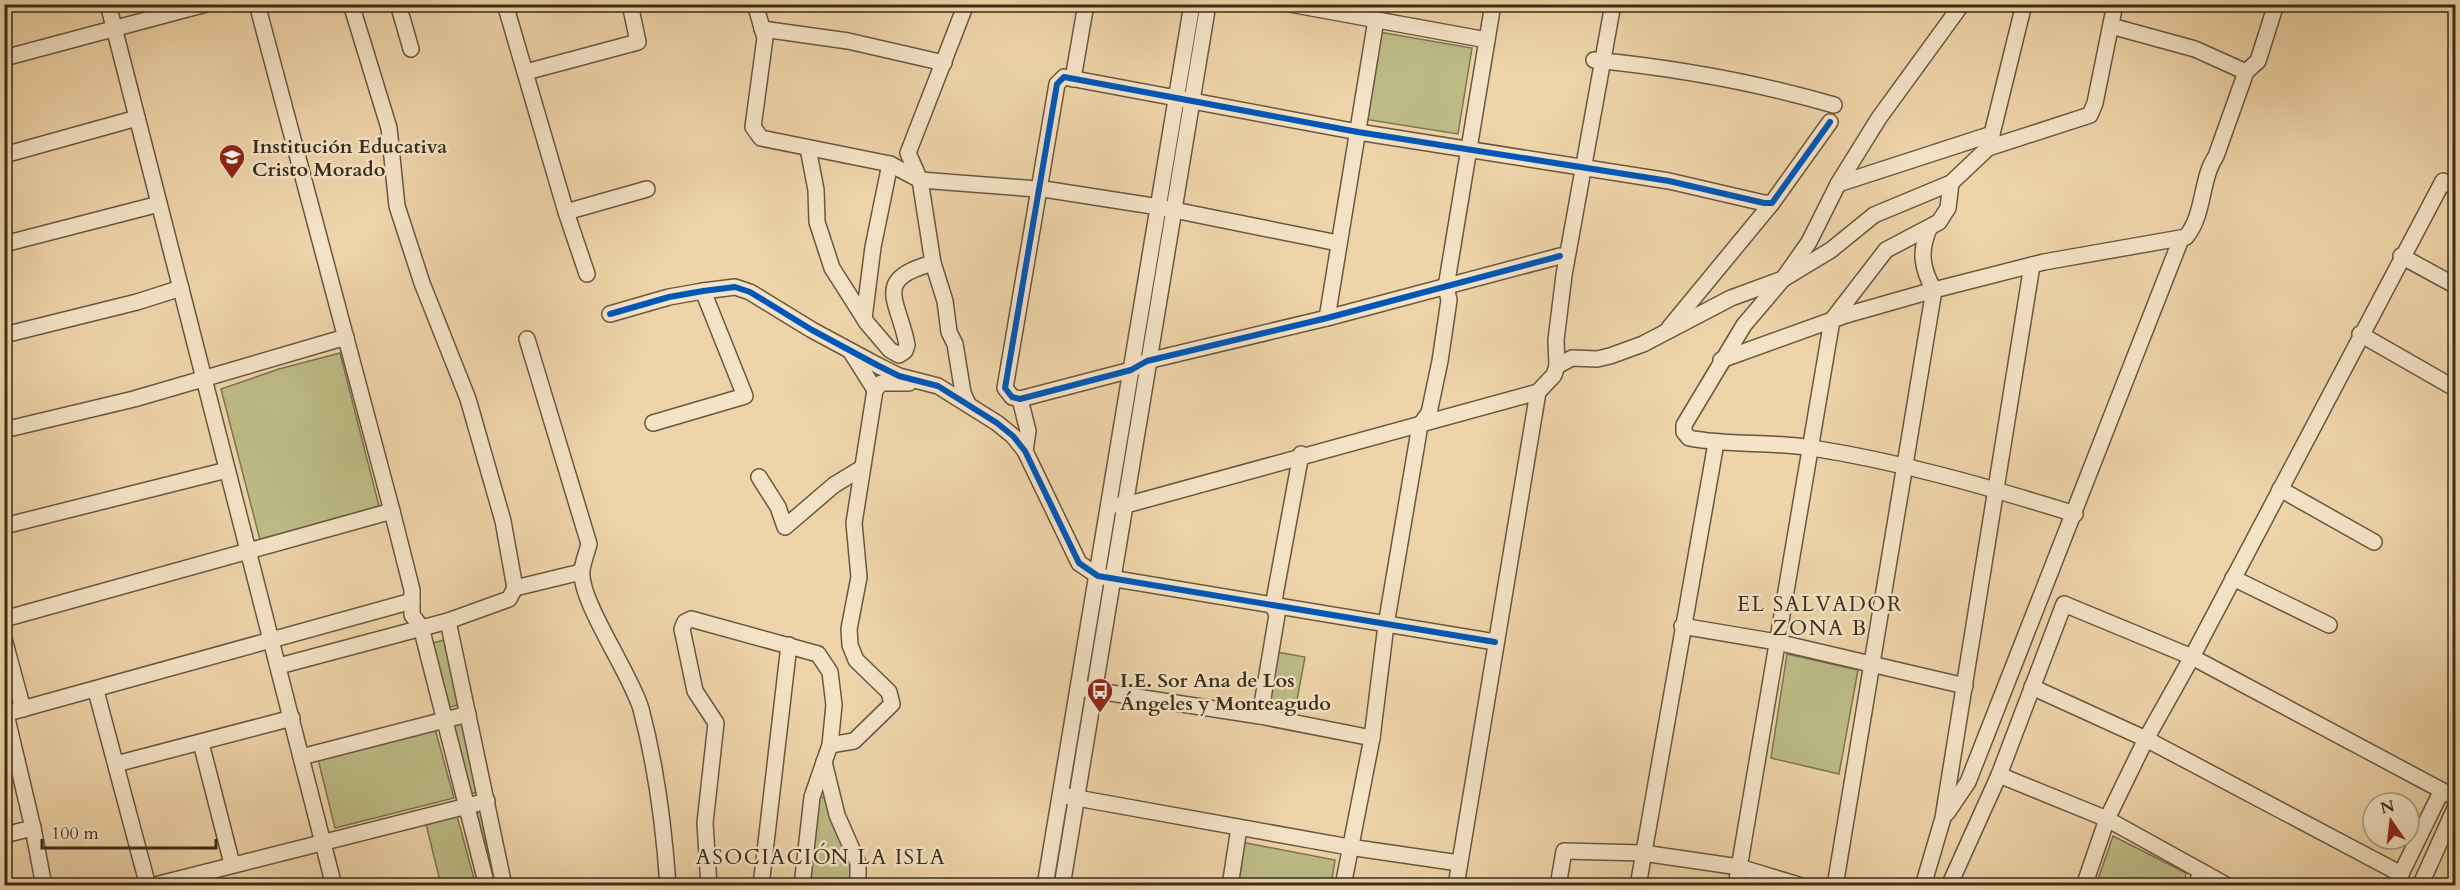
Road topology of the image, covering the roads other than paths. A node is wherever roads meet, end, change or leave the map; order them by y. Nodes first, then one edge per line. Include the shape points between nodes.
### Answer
1 (108, 4) edge
2 (206, 4) edge
3 (257, 4) edge
4 (351, 4) edge
5 (398, 4) edge
6 (505, 4) edge
7 (630, 4) edge
8 (756, 4) edge
9 (966, 4) edge
10 (1086, 4) edge
11 (1192, 4) edge
12 (1208, 4) edge
13 (1290, 4) edge
14 (1493, 4) edge
15 (1603, 4) edge
16 (1613, 4) edge
17 (1962, 4) edge
18 (2024, 4) edge
19 (2115, 4) edge
20 (2276, 4) edge
21 (1376, 20) junction
22 (2111, 26) junction
23 (114, 27) junction
24 (762, 29) junction
25 (1487, 40) junction
26 (411, 49) dead end
27 (4, 58) edge
28 (1599, 60) junction
29 (944, 63) junction
30 (526, 72) junction
31 (2246, 72) junction
32 (1072, 79) junction
33 (1184, 100) junction
34 (1834, 105) dead end
35 (137, 118) junction
36 (1830, 122) dead end
37 (1358, 132) junction
38 (1990, 141) junction
39 (808, 148) junction
40 (1467, 149) junction
41 (4, 155) edge
42 (890, 164) junction
43 (1580, 168) junction
44 (920, 180) junction
45 (1951, 183) junction
46 (1838, 184) junction
47 (1038, 188) junction
48 (2456, 188) edge
49 (647, 189) dead end
50 (1772, 203) junction
51 (159, 204) junction
52 (1166, 209) junction
53 (566, 212) junction
54 (1929, 229) junction
55 (2181, 239) junction
56 (1338, 243) junction
57 (4, 244) edge
58 (1560, 256) junction
59 (2401, 256) junction
60 (933, 263) junction
61 (2032, 265) junction
62 (587, 274) dead end
63 (1564, 275) junction
64 (1783, 279) junction
65 (2456, 286) edge
66 (1446, 287) junction
67 (181, 288) junction
68 (1935, 290) junction
69 (703, 291) junction
70 (610, 314) dead end
71 (864, 318) junction
72 (1327, 318) junction
73 (1832, 320) junction
74 (1664, 334) junction
75 (2360, 334) junction
76 (4, 335) edge
77 (346, 337) junction
78 (527, 339) dead end
79 (849, 350) junction
80 (1721, 360) junction
81 (1147, 361) junction
82 (1557, 366) junction
83 (1131, 370) junction
84 (205, 378) junction
85 (922, 384) junction
86 (2456, 389) edge
87 (875, 390) junction
88 (1539, 392) junction
89 (1020, 399) junction
90 (968, 404) junction
91 (653, 423) dead end
92 (1420, 425) junction
93 (4, 430) edge
94 (1716, 443) junction
95 (1810, 447) junction
96 (1024, 451) junction
97 (1301, 454) junction
98 (1904, 465) junction
99 (862, 468) junction
100 (227, 470) junction
101 (759, 477) dead end
102 (2280, 489) junction
103 (1996, 490) junction
104 (1126, 505) junction
105 (1109, 506) junction
106 (392, 511) junction
107 (2075, 514) junction
108 (4, 526) edge
109 (2373, 542) dead end
110 (248, 552) junction
111 (581, 572) junction
112 (1105, 577) junction
113 (2233, 578) junction
114 (514, 588) junction
115 (412, 601) junction
116 (1273, 606) junction
117 (4, 619) edge
118 (448, 621) junction
119 (1386, 625) junction
120 (2329, 625) dead end
121 (1682, 626) junction
122 (421, 627) junction
123 (4, 639) edge
124 (271, 642) junction
125 (1495, 642) junction
126 (1777, 642) junction
127 (789, 645) junction
128 (2193, 657) junction
129 (1872, 664) junction
130 (279, 666) junction
131 (1965, 686) junction
132 (2032, 687) junction
133 (1086, 689) junction
134 (96, 691) junction
135 (23, 709) junction
136 (5, 712) edge
137 (468, 714) junction
138 (1260, 716) junction
139 (292, 718) junction
140 (445, 720) junction
141 (1372, 738) junction
142 (8, 739) edge
143 (2146, 739) junction
144 (201, 743) junction
145 (830, 745) junction
146 (301, 757) junction
147 (824, 762) junction
148 (116, 764) junction
149 (1999, 775) junction
150 (2441, 792) junction
151 (1060, 795) junction
152 (1076, 798) junction
153 (2456, 798) edge
154 (487, 801) junction
155 (466, 805) junction
156 (2456, 806) edge
157 (1943, 818) junction
158 (2107, 819) junction
159 (33, 828) junction
160 (1239, 828) junction
161 (4, 835) edge
162 (322, 840) junction
163 (1349, 847) junction
164 (1643, 853) junction
165 (1459, 863) junction
166 (232, 864) junction
167 (1739, 867) junction
168 (2198, 878) edge
169 (2398, 880) edge
170 (496, 884) edge
171 (2423, 884) edge
172 (44, 885) edge
173 (150, 885) edge
174 (334, 885) edge
175 (668, 885) edge
176 (709, 885) edge
177 (761, 885) edge
178 (802, 885) edge
179 (858, 885) edge
180 (1045, 885) edge
181 (1062, 885) edge
182 (1230, 885) edge
183 (1343, 885) edge
184 (1456, 885) edge
185 (1558, 885) edge
186 (1638, 885) edge
187 (1736, 885) edge
188 (1802, 885) edge
189 (1835, 885) edge
190 (1923, 885) edge
191 (1949, 885) edge
192 (2084, 885) edge
193 (2228, 885) edge

1 - 23 street
2 - 23 street
3 - 77 street
4 - 114 street via 389,128 398,206 422,283 468,399 503,521
5 - 26 street
6 - 30 street
7 - 30 street via 638,42
8 - 24 street
9 - 29 street
10 - 32 street
11 - 33 street
12 - 33 street
13 - 21 street
14 - 25 street
15 - 28 street
16 - 28 street
17 - 46 street via 1879,118
18 - 38 street
19 - 22 street
20 - 31 street via 2258,61
21 - 25 street
21 - 37 street
22 - 31 street via 2195,49
22 - 38 street via 2096,103 2090,115
23 - 27 street
23 - 35 street
24 - 29 street via 848,41
24 - 39 street via 765,38 753,127 761,138
25 - 40 street
28 - 34 street via 1710,74
28 - 43 street
29 - 44 street via 908,153
30 - 53 street
31 - 55 street via 2216,156 2208,167 2204,195 2191,230
32 - 33 street
32 - 47 street via 1064,77 1058,84
33 - 37 street
33 - 52 street
35 - 41 street
35 - 51 street
36 - 50 street
37 - 40 street
37 - 56 street
38 - 45 street
38 - 46 street
39 - 42 street
39 - 71 street via 823,244 845,292
40 - 43 street
40 - 66 street
42 - 44 street
42 - 71 street
43 - 50 street via 1669,181
43 - 58 street
43 - 63 street
44 - 47 street
44 - 60 street
45 - 54 street via 1948,208
45 - 64 street via 1874,215 1831,250
46 - 64 street via 1823,218
47 - 52 street
47 - 89 street via 1005,388 1012,397
48 - 59 street via 2443,181
49 - 53 street
50 - 74 street
51 - 57 street
51 - 67 street
52 - 56 street
52 - 81 street
52 - 83 street
53 - 62 street
54 - 68 street via 1923,243 1922,265
54 - 73 street via 1886,250
55 - 61 street
55 - 107 street
56 - 72 street
58 - 63 street
58 - 66 street
59 - 65 street
59 - 75 street
60 - 71 street via 909,270 897,280 893,291 908,345 905,351 899,355 890,350
60 - 90 street
61 - 68 street
61 - 103 street
63 - 82 street
64 - 74 street via 1731,298
64 - 80 street via 1744,325
66 - 72 street
66 - 92 street via 1449,300 1440,361 1429,413
67 - 76 street
67 - 84 street
68 - 73 street
68 - 98 street
69 - 70 street
69 - 79 street via 735,287 750,292
69 - 91 street via 745,396
72 - 81 street
73 - 80 street
73 - 95 street
74 - 82 street via 1610,356 1572,358
75 - 86 street
75 - 102 street
77 - 84 street
77 - 106 street
78 - 111 street via 590,544
79 - 85 street
79 - 87 street
80 - 94 street via 1684,425 1689,438
81 - 83 street
81 - 104 street
82 - 88 street
83 - 89 street
83 - 105 street
84 - 93 street
84 - 100 street
85 - 87 street via 887,382
85 - 90 street via 938,386
87 - 99 street
88 - 92 street
88 - 125 street
89 - 96 street via 1028,430
90 - 96 street via 1013,436
92 - 97 street
92 - 119 street
94 - 95 street
94 - 121 street
95 - 98 street
95 - 126 street
96 - 112 street via 1079,563
97 - 104 street
97 - 116 street
98 - 103 street
98 - 129 street
99 - 101 street via 834,485 785,527 778,507
99 - 145 street via 854,523 859,577 849,629 850,645 856,660 889,692 892,704 854,741
100 - 108 street
100 - 110 street
102 - 109 street
102 - 113 street
103 - 107 street
103 - 131 street
104 - 105 street
104 - 112 street
105 - 112 street
106 - 110 street
106 - 115 street
107 - 157 street via 1968,782
110 - 117 street
110 - 124 street
111 - 114 street
111 - 175 street via 590,605 640,708 664,824
112 - 116 street
112 - 133 street
113 - 120 street
113 - 128 street
114 - 118 street via 509,599
115 - 122 street via 412,615
115 - 124 street
116 - 119 street
116 - 138 street via 1277,615
118 - 122 street
118 - 137 street
119 - 125 street
119 - 141 street
121 - 126 street
121 - 164 street
122 - 130 street
122 - 140 street
123 - 135 street
124 - 130 street
124 - 134 street
125 - 165 street
126 - 129 street
126 - 167 street
127 - 145 street via 818,654 830,672 834,705
127 - 176 street via 691,619 682,629 695,691 716,723 705,823
127 - 177 street
128 - 132 street via 2064,604
128 - 143 street
128 - 150 street
129 - 131 street
129 - 189 street
130 - 139 street
131 - 157 street
132 - 143 street
132 - 149 street
133 - 138 street
133 - 151 street
133 - 152 street
134 - 135 street
134 - 148 street
135 - 136 street
136 - 142 street
137 - 140 street
137 - 154 street
138 - 141 street
139 - 144 street
139 - 146 street
140 - 146 street
140 - 155 street
141 - 163 street
142 - 159 street
143 - 158 street
143 - 169 street
144 - 148 street
144 - 166 street
145 - 147 street
146 - 162 street
147 - 178 street via 812,798
147 - 179 street via 837,815 858,863
148 - 173 street
149 - 158 street
149 - 191 street
150 - 153 street
150 - 169 street
151 - 152 street
151 - 180 street
152 - 160 street
152 - 181 street
154 - 155 street
154 - 170 street
155 - 162 street
155 - 170 street
156 - 171 street
157 - 190 street
158 - 168 street
158 - 192 street
159 - 161 street
159 - 172 street
160 - 163 street
160 - 182 street
162 - 166 street
162 - 174 street
163 - 165 street
163 - 183 street
164 - 167 street
164 - 185 street via 1564,851
164 - 186 street
165 - 184 street
166 - 173 street
167 - 187 street
167 - 188 street
168 - 193 street

